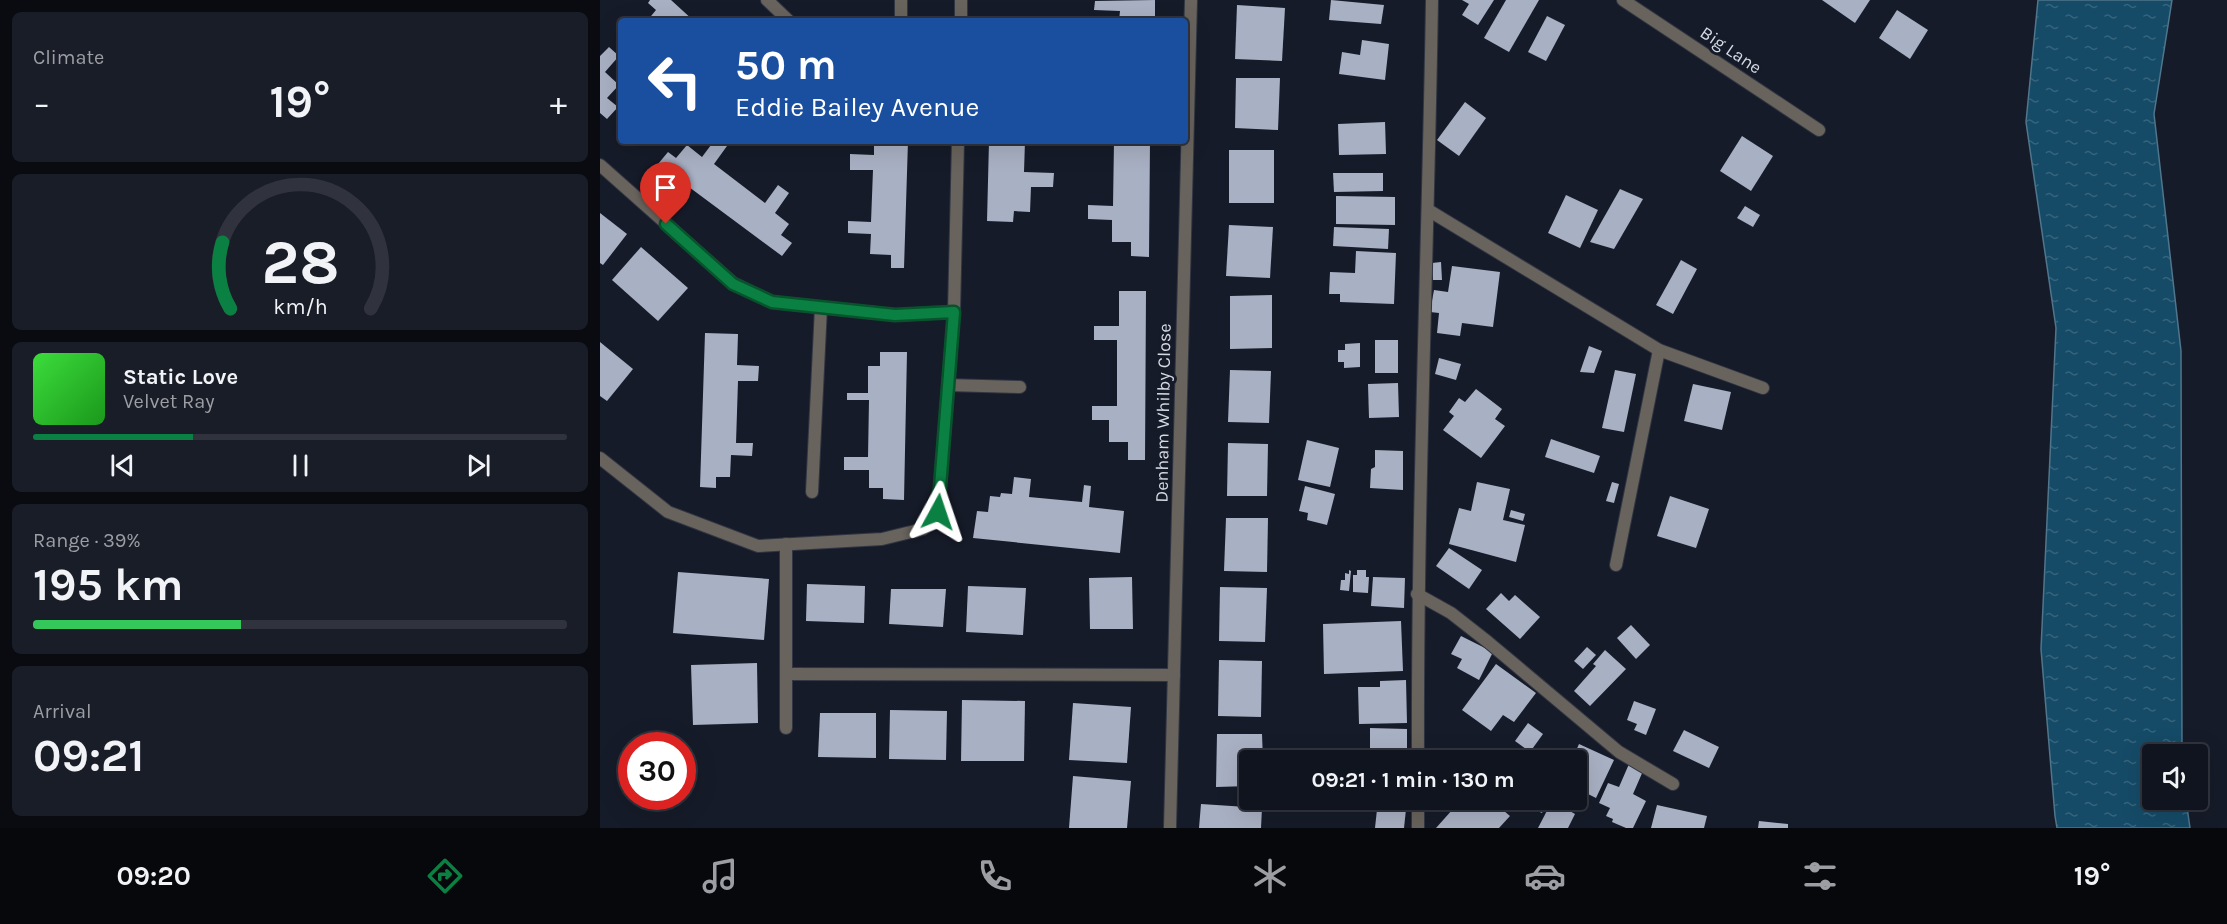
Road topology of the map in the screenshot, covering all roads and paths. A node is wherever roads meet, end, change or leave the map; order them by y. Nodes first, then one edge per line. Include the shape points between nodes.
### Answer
1 (767, 0) edge
2 (901, 0) edge
3 (961, 0) edge
4 (1191, 0) edge
5 (1432, 0) edge
6 (1623, 0) edge
7 (786, 18) edge
8 (901, 18) edge
9 (961, 18) edge
10 (1188, 119) edge
11 (1819, 130) dead end
12 (958, 144) edge
13 (1187, 144) edge
14 (600, 165) edge
15 (1428, 210) junction
16 (821, 307) junction
17 (954, 312) junction
18 (1659, 350) junction
19 (948, 385) junction
20 (1020, 387) dead end
21 (1763, 388) dead end
22 (600, 458) edge
23 (812, 492) dead end
24 (786, 544) junction
25 (1616, 565) dead end
26 (1417, 594) junction
27 (786, 674) junction
28 (1174, 675) junction
29 (786, 728) dead end
30 (1418, 750) edge
31 (1673, 784) dead end
32 (1418, 810) edge
33 (1170, 827) edge
34 (1418, 828) edge

1 - 7 street
2 - 8 street
3 - 9 street
4 - 10 street, Denham Whilby Close
5 - 15 street
6 - 11 street, Big Lane
12 - 17 street
13 - 28 street, Denham Whilby Close
14 - 16 street via 733,284 772,302
15 - 18 street
15 - 26 street
16 - 17 street via 895,315
16 - 23 street
17 - 19 street
18 - 21 street
18 - 25 street
19 - 20 street
19 - 24 street via 938,512 932,522 923,529 882,539
22 - 24 street via 668,512 758,546
24 - 27 street
26 - 30 street
26 - 31 street via 1451,613 1619,752
27 - 28 street
27 - 29 street
28 - 33 street, Denham Whilby Close
32 - 34 street

